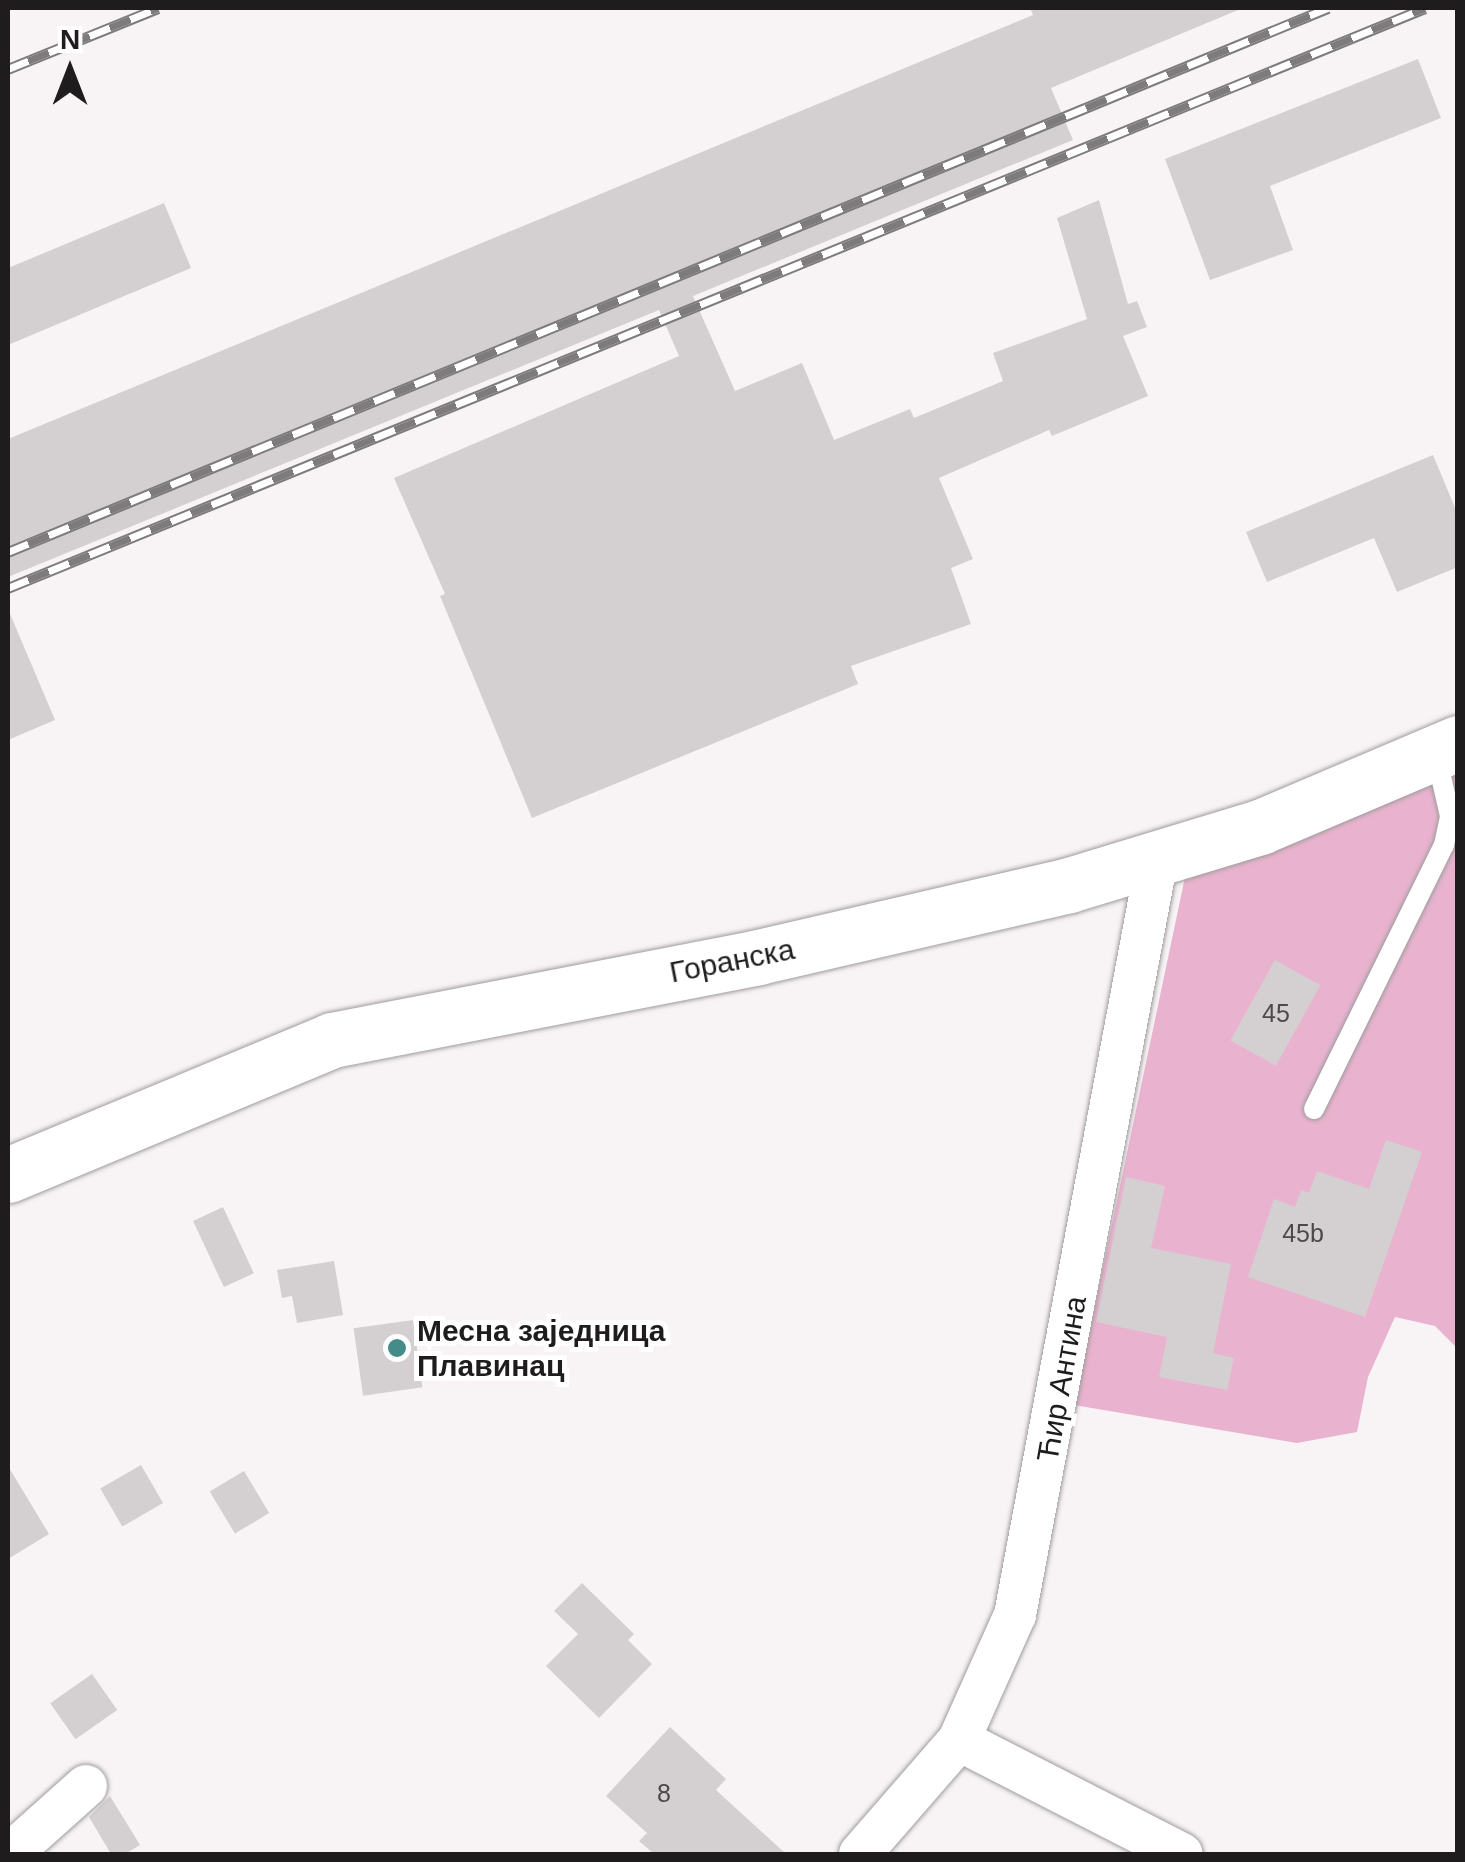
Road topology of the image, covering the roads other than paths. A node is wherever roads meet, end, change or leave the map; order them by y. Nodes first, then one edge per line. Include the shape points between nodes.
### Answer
1 (1446, 748) edge
2 (1157, 859) junction
3 (1314, 1109) dead end
4 (8, 1175) edge
5 (959, 1740) junction
6 (86, 1786) dead end
7 (10, 1854) edge
8 (860, 1854) edge
9 (1182, 1854) edge

1 - 2 main road, Горанска via 1260,827
1 - 3 lane via 1450,816 1444,846
2 - 4 main road, Горанска via 937,918 332,1040
2 - 5 street, Ћир Антина via 1015,1615
5 - 8 street, Ћир Антина
5 - 9 street
6 - 7 street

